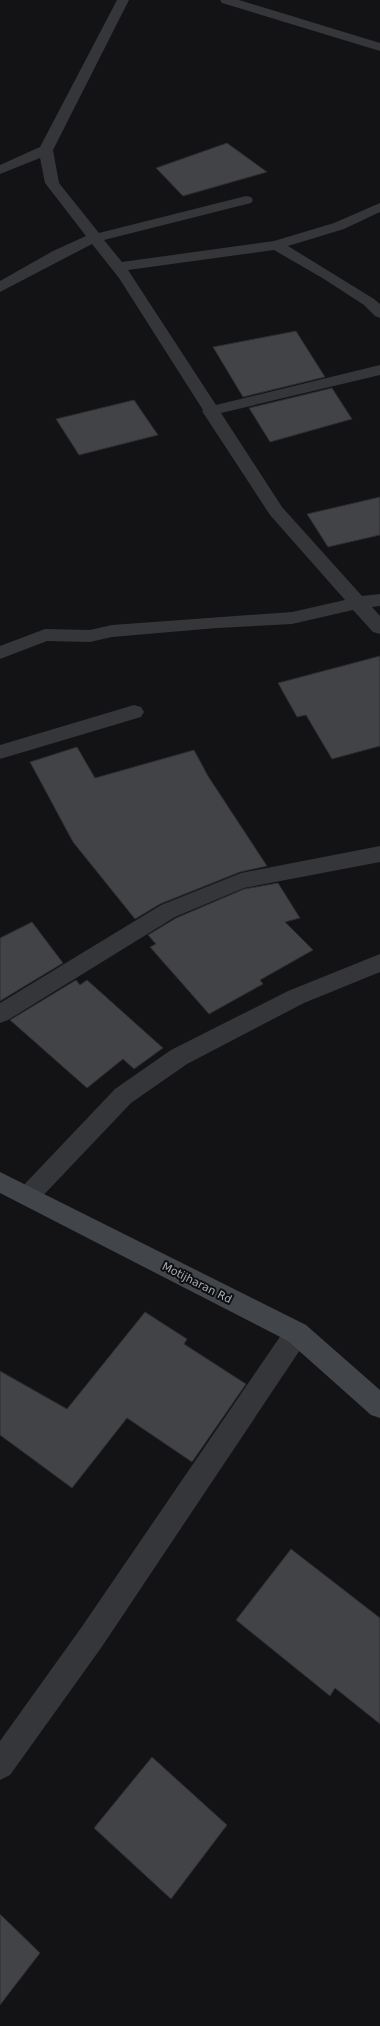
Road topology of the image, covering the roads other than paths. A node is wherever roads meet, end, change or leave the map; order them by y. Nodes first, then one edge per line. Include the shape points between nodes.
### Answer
1 (123, 0) edge
2 (226, 0) edge
3 (380, 47) edge
4 (46, 150) junction
5 (0, 170) edge
6 (246, 200) dead end
7 (380, 207) edge
8 (95, 238) junction
9 (276, 246) junction
10 (118, 267) junction
11 (0, 287) edge
12 (380, 313) edge
13 (380, 370) edge
14 (210, 410) junction
15 (380, 600) edge
16 (356, 603) junction
17 (380, 628) edge
18 (0, 653) edge
19 (134, 712) dead end
20 (2, 746) edge
21 (380, 854) edge
22 (380, 963) edge
23 (0, 1014) edge
24 (0, 1182) edge
25 (28, 1196) junction
26 (297, 1333) junction
27 (380, 1406) edge
28 (0, 1765) edge

1 - 4 street
2 - 3 street
4 - 5 street
4 - 8 street via 52,183
6 - 8 street
7 - 9 street via 339,226
8 - 10 street
8 - 11 street via 71,247
9 - 10 street
9 - 12 street via 370,302
10 - 14 street
13 - 14 street
14 - 16 street via 276,512
15 - 16 street
16 - 17 street
16 - 18 street via 292,618 112,630 90,636 44,635
19 - 20 street
21 - 23 street via 241,881 168,912
22 - 25 street via 296,997 179,1057 123,1096
24 - 25 main road, Motijharan Rd
25 - 26 main road, Motijharan Rd
26 - 27 main road, Motijharan Rd
26 - 28 street via 91,1638

